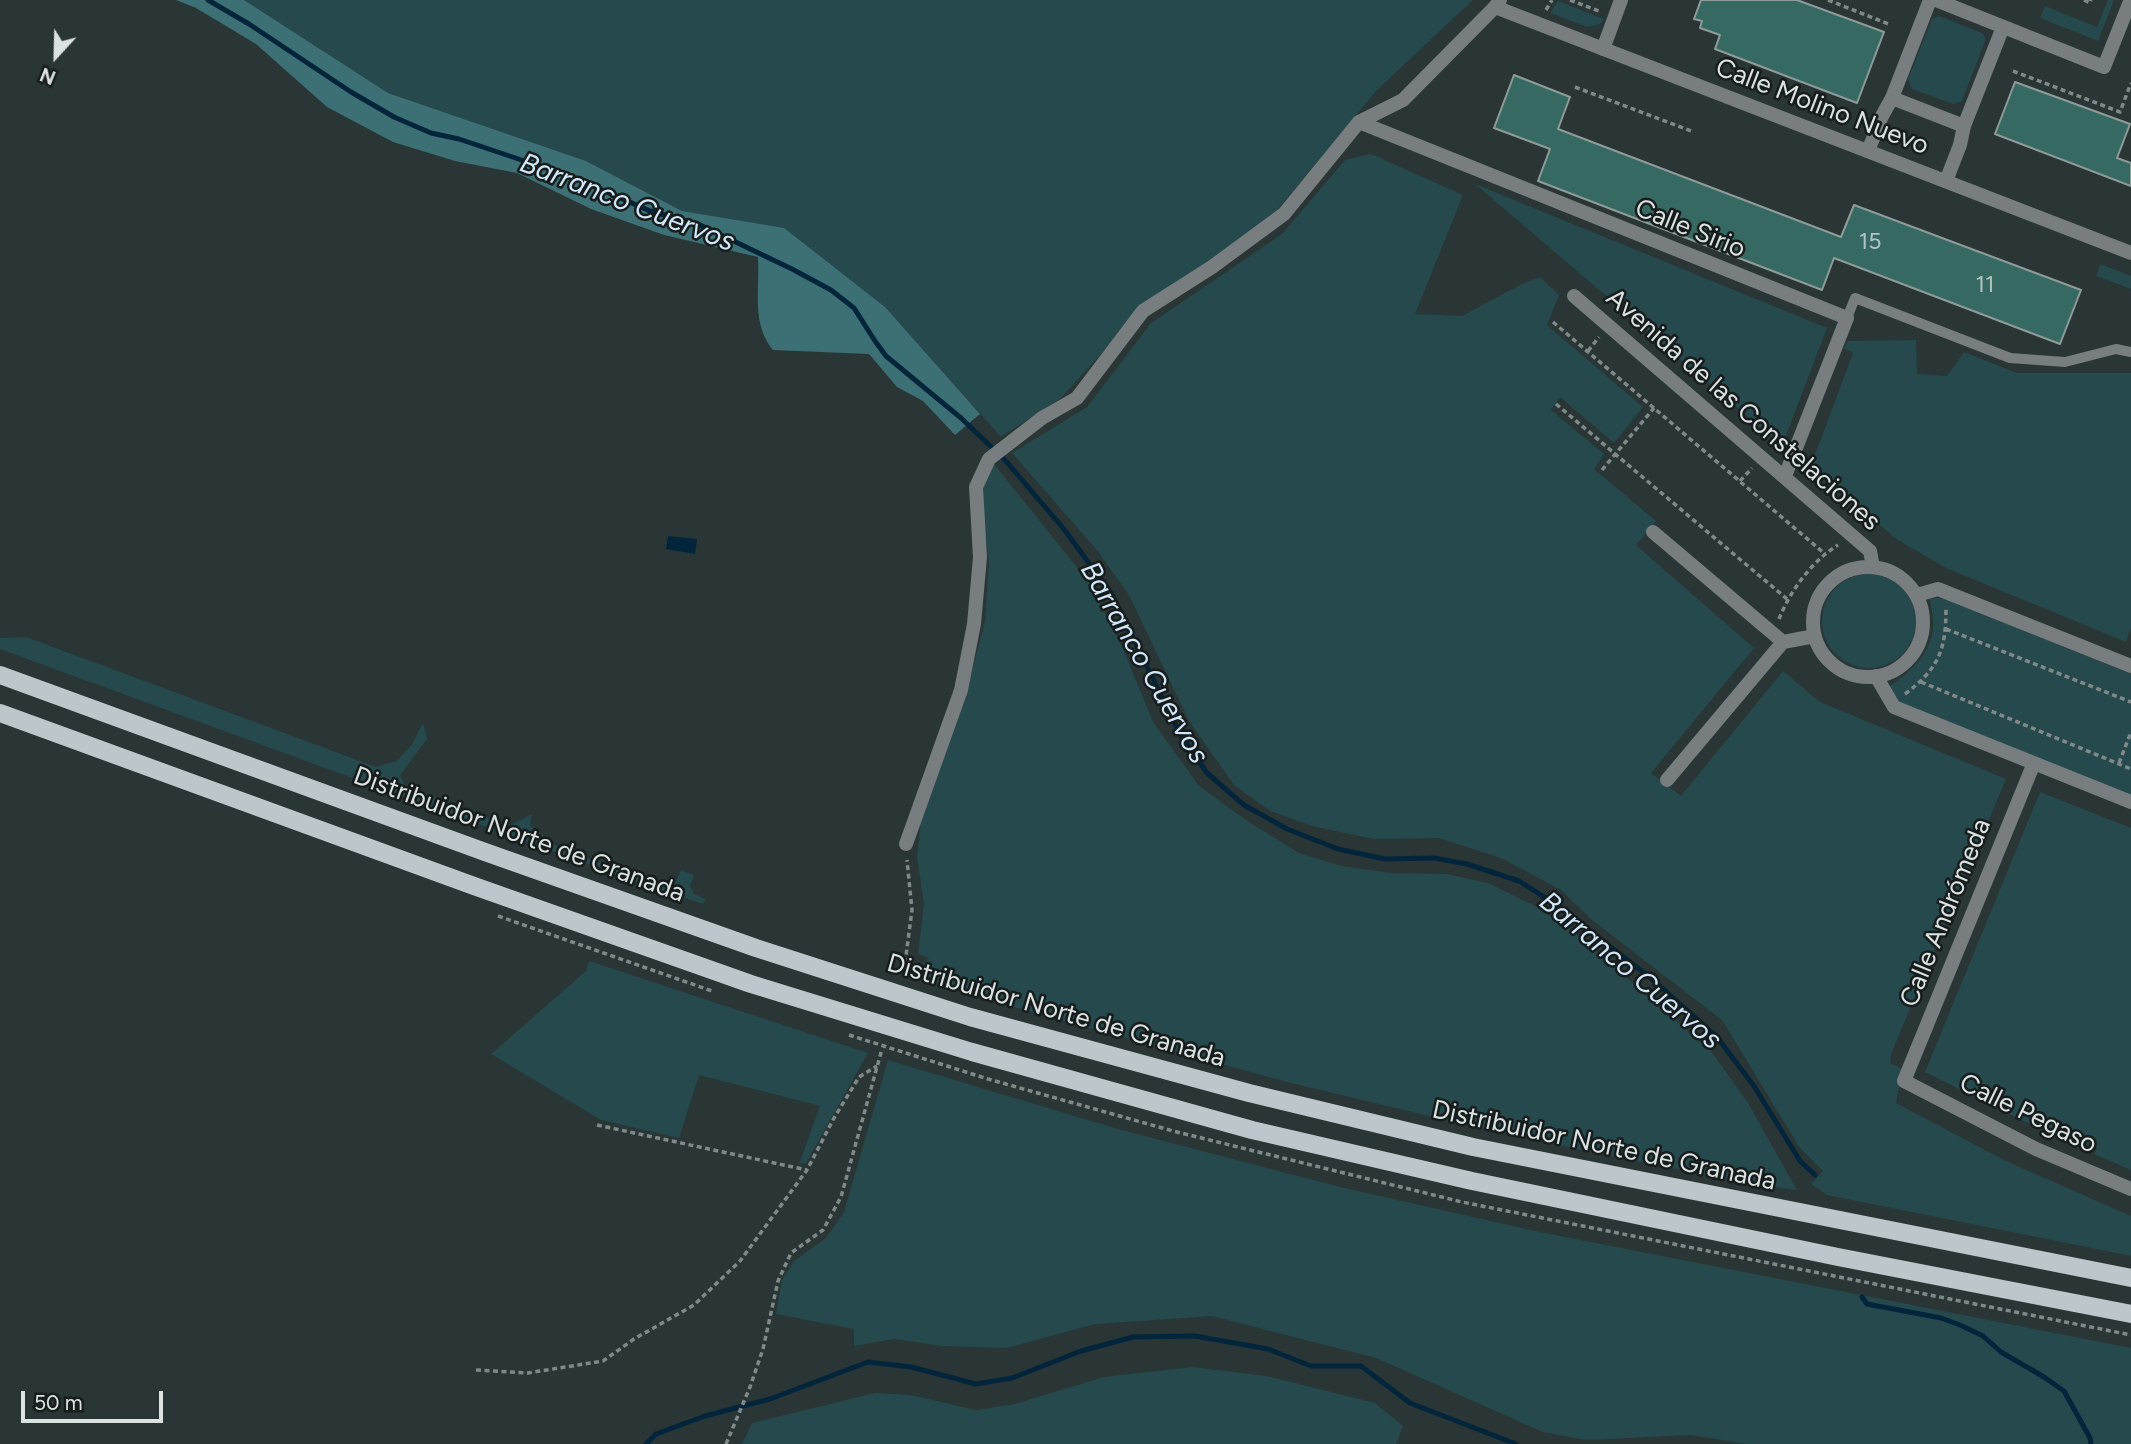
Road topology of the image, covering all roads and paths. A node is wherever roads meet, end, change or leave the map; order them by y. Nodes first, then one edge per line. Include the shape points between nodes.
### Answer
1 (1552, 0) edge
2 (1570, 0) edge
3 (1621, 0) edge
4 (1828, 0) edge
5 (1930, 0) edge
6 (1936, 0) edge
7 (2084, 0) edge
8 (2091, 0) edge
9 (1497, 3) edge
10 (2129, 4) dead end
11 (1545, 11) dead end
12 (1607, 14) dead end
13 (1891, 25) dead end
14 (2003, 27) junction
15 (1603, 49) junction
16 (2013, 71) dead end
17 (2131, 83) edge
18 (1575, 87) dead end
19 (1892, 98) junction
20 (1359, 122) junction
21 (1964, 126) junction
22 (1694, 132) dead end
23 (1868, 151) junction
24 (1945, 181) junction
25 (2131, 253) edge
26 (1574, 296) dead end
27 (1847, 318) junction
28 (1553, 322) dead end
29 (1600, 335) dead end
30 (1588, 351) junction
31 (2131, 352) edge
32 (1556, 404) dead end
33 (1654, 408) junction
34 (1615, 454) junction
35 (1754, 466) dead end
36 (1601, 470) dead end
37 (1784, 476) junction
38 (1740, 481) junction
39 (1653, 532) dead end
40 (1843, 542) dead end
41 (1825, 554) junction
42 (1874, 566) junction
43 (1917, 595) junction
44 (1787, 600) junction
45 (1947, 603) dead end
46 (1779, 619) dead end
47 (1946, 629) junction
48 (1815, 636) junction
49 (1783, 642) junction
50 (2131, 666) edge
51 (0, 675) edge
52 (1877, 676) junction
53 (1921, 682) junction
54 (1898, 699) dead end
55 (2131, 702) edge
56 (0, 713) edge
57 (2131, 732) edge
58 (2034, 763) junction
59 (2119, 763) junction
60 (2131, 769) edge
61 (1667, 780) dead end
62 (2131, 802) edge
63 (906, 844) joint
64 (905, 963) dead end
65 (882, 1049) dead end
66 (877, 1066) junction
67 (1904, 1082) joint
68 (597, 1125) dead end
69 (807, 1170) junction
70 (2131, 1189) edge
71 (2131, 1278) edge
72 (2131, 1314) edge
73 (476, 1370) dead end
74 (726, 1444) edge

1 - 11 path
2 - 12 path
3 - 15 street
4 - 13 path
5 - 19 street
6 - 14 street
7 - 8 path
9 - 15 street, Calle Molino Nuevo
9 - 20 street via 1403,100
10 - 14 street via 2104,67
14 - 21 street
15 - 23 street, Calle Molino Nuevo
16 - 17 path via 2120,112
18 - 22 path
19 - 21 street
19 - 23 street
20 - 27 street, Calle Sirio
20 - 63 street via 1284,214 1143,311 1077,398 1042,418 989,459 976,487 979,557 974,624 961,690
21 - 24 street
23 - 24 street, Calle Molino Nuevo
24 - 25 street, Calle Molino Nuevo
26 - 37 street, Avenida de las Constelaciones
27 - 31 lane via 1855,298 2010,358 2065,362 2116,349
27 - 37 street
28 - 30 path
29 - 30 path
30 - 33 path
32 - 34 path
33 - 34 path
33 - 38 path
34 - 36 path
34 - 44 path
35 - 38 path
37 - 42 street, Avenida de las Constelaciones via 1870,551
38 - 41 path
39 - 49 street
40 - 41 path
41 - 44 path
42 - 43 street via 1906,581
42 - 48 street via 1839,575 1826,586 1813,619
43 - 50 street via 1938,589
43 - 52 street via 1923,611 1918,646 1908,661
44 - 46 path
45 - 47 path
47 - 53 path via 1940,656
47 - 55 path
48 - 49 street
48 - 52 street via 1822,651 1845,672
49 - 61 street
51 - 71 main road, Distribuidor Norte de Granada via 743,944 970,1017 1249,1093 1473,1147
52 - 58 street via 1894,707
53 - 54 path
53 - 59 path
56 - 72 main road via 738,979 986,1056 1252,1130 1472,1181
57 - 59 path
58 - 62 street
58 - 67 street, Calle Andrómeda
59 - 60 path
63 - 64 path via 912,910
65 - 66 path
66 - 69 path via 859,1077
66 - 74 path via 841,1197 823,1230 791,1253 778,1281 763,1349
67 - 70 street, Calle Pegaso via 2036,1149
68 - 69 path
69 - 73 path via 740,1261 694,1305 603,1361 528,1373

